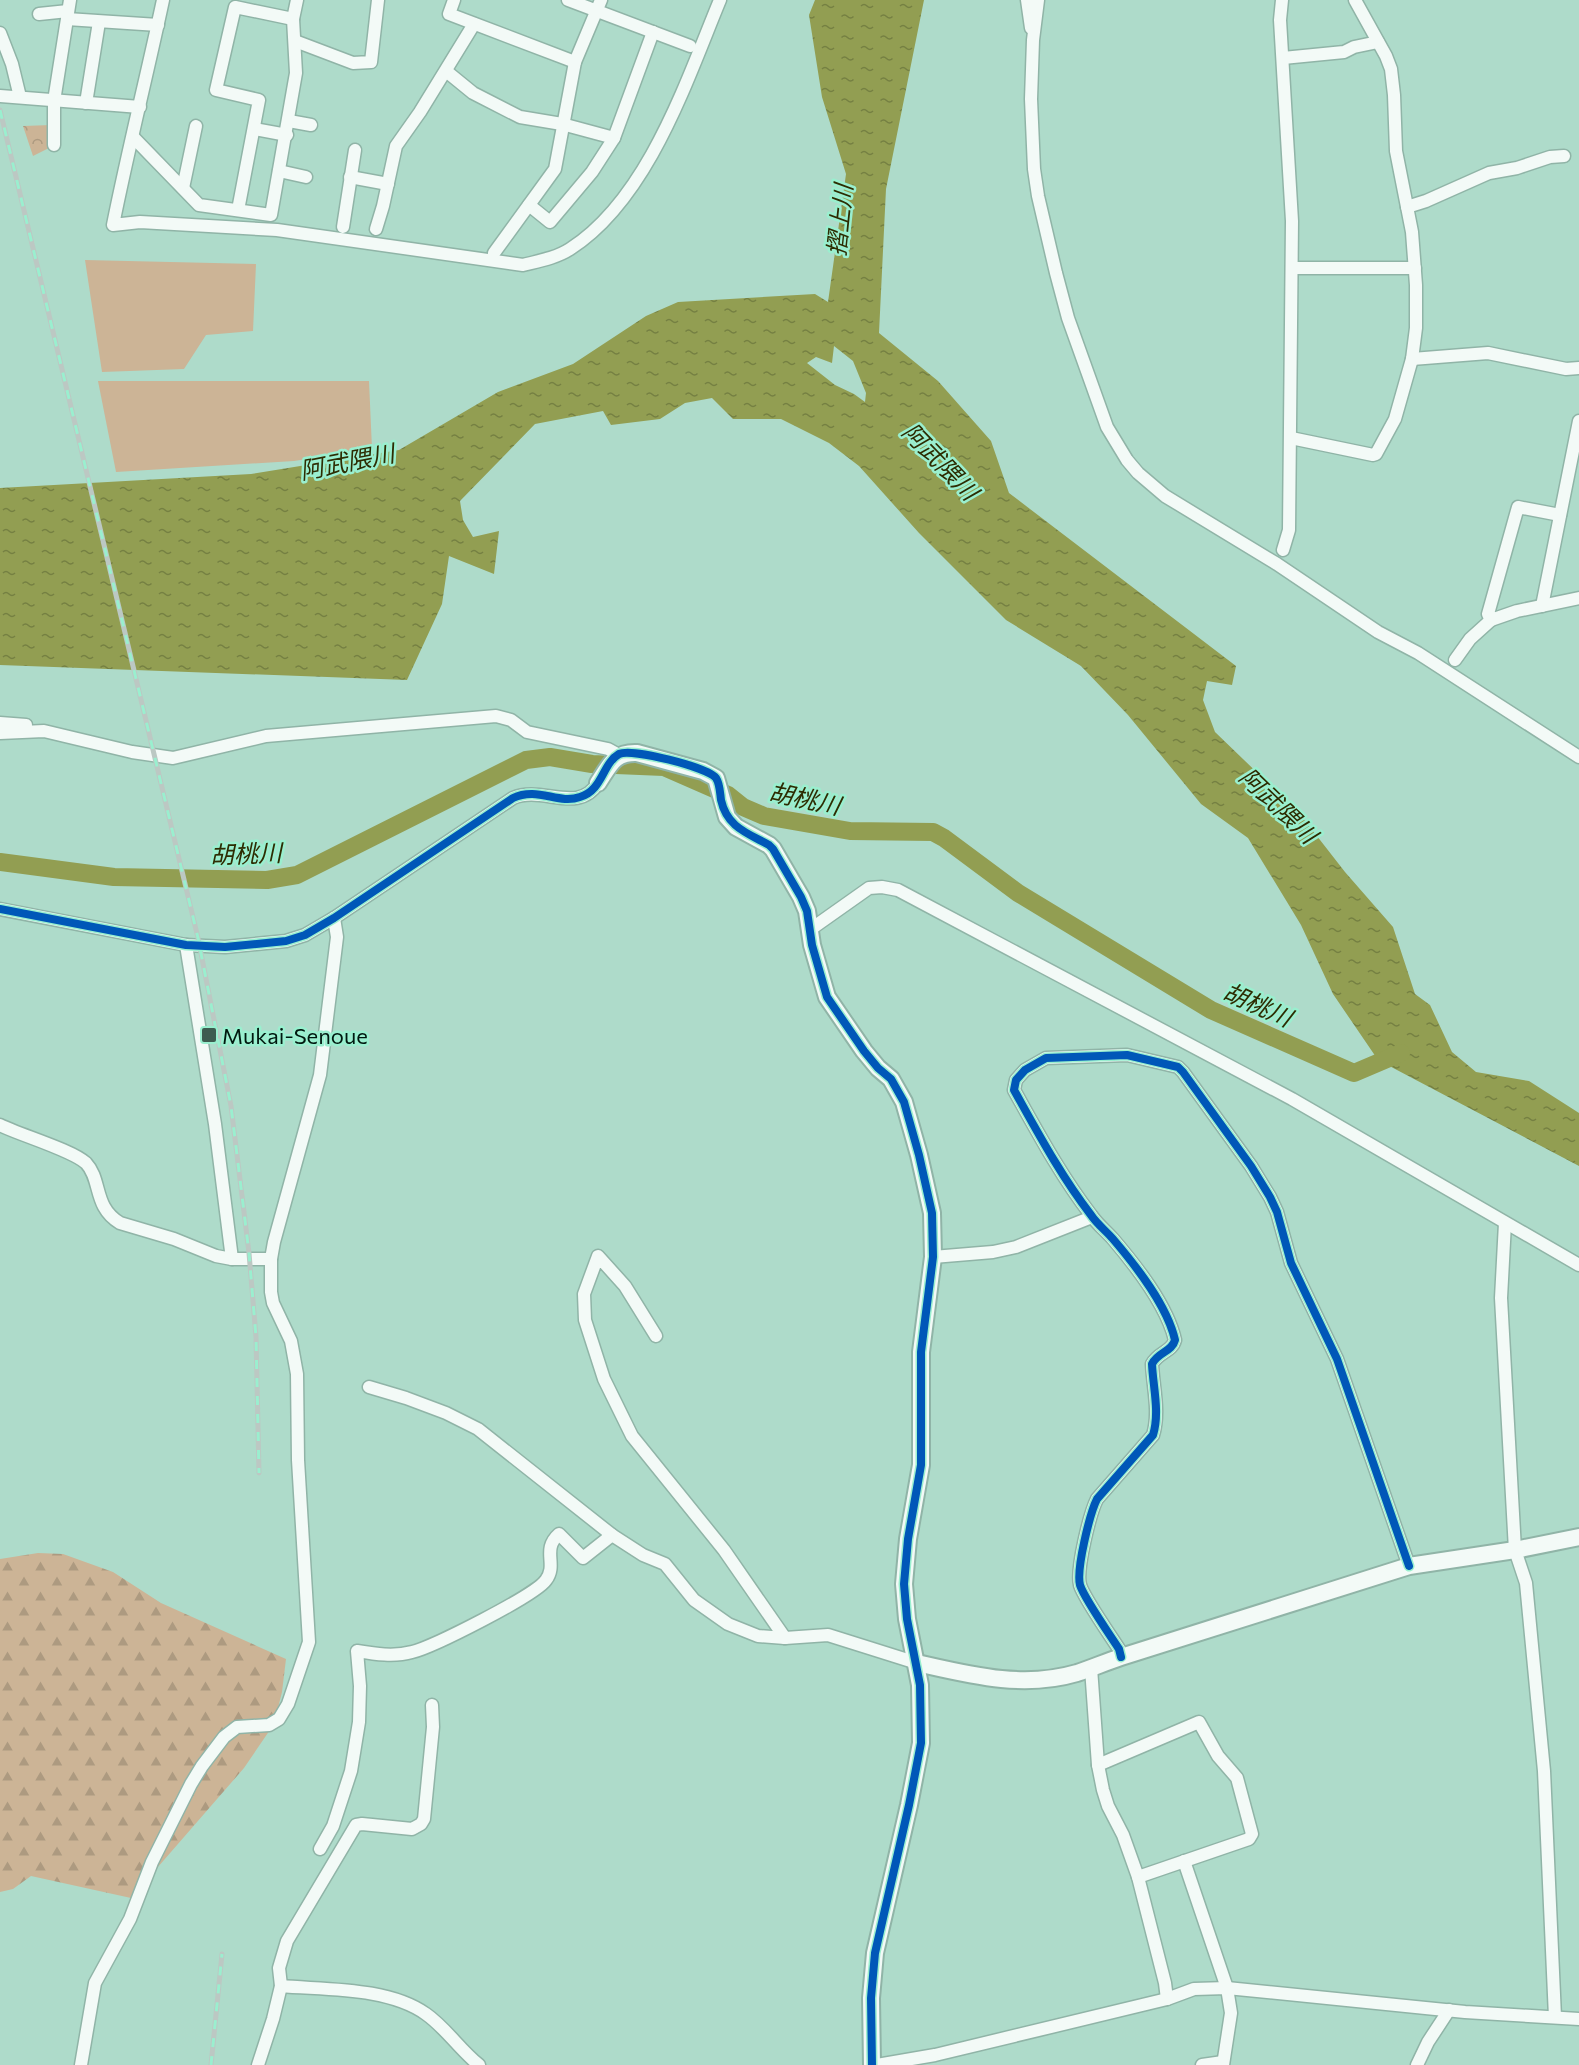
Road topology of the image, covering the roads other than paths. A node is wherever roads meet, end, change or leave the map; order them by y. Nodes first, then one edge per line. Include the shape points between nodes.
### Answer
1 (163, 0) edge
2 (297, 0) edge
3 (378, 0) edge
4 (454, 0) edge
5 (568, 0) edge
6 (720, 0) edge
7 (1027, 0) edge
8 (1038, 0) edge
9 (1282, 0) edge
10 (1355, 0) edge
11 (599, 6) edge
12 (68, 10) edge
13 (39, 14) dead end
14 (293, 19) junction
15 (99, 22) junction
16 (474, 24) junction
17 (158, 25) junction
18 (654, 32) junction
19 (0, 33) edge
20 (1033, 40) junction
21 (295, 41) junction
22 (1378, 42) junction
23 (690, 46) dead end
24 (1284, 58) junction
25 (575, 62) junction
26 (446, 71) junction
27 (0, 96) edge
28 (20, 98) junction
29 (54, 101) junction
30 (86, 103) junction
31 (140, 107) junction
32 (289, 121) junction
33 (562, 124) junction
34 (311, 125) dead end
35 (196, 126) dead end
36 (254, 129) junction
37 (287, 135) junction
38 (133, 137) junction
39 (614, 138) junction
40 (54, 145) dead end
41 (355, 150) dead end
42 (1564, 156) dead end
43 (279, 171) junction
44 (306, 177) dead end
45 (350, 177) junction
46 (388, 184) junction
47 (183, 188) junction
48 (529, 205) junction
49 (1407, 207) junction
50 (238, 210) junction
51 (343, 227) dead end
52 (376, 229) dead end
53 (494, 253) dead end
54 (1292, 268) junction
55 (1415, 268) junction
56 (1412, 360) junction
57 (1579, 368) edge
58 (1579, 421) edge
59 (1291, 438) junction
60 (1573, 479) edge
61 (1560, 515) junction
62 (1282, 550) dead end
63 (1579, 601) edge
64 (1542, 606) junction
65 (1491, 620) junction
66 (1455, 660) dead end
67 (0, 723) edge
68 (44, 731) junction
69 (0, 734) edge
70 (1579, 758) edge
71 (609, 768) junction
72 (0, 909) edge
73 (334, 918) junction
74 (811, 929) junction
75 (186, 945) junction
76 (0, 1125) edge
77 (1092, 1217) junction
78 (1505, 1222) junction
79 (933, 1257) junction
80 (232, 1259) junction
81 (271, 1259) junction
82 (1579, 1265) edge
83 (656, 1336) dead end
84 (369, 1387) dead end
85 (612, 1535) junction
86 (1579, 1538) edge
87 (1515, 1550) junction
88 (1409, 1566) junction
89 (785, 1638) junction
90 (1121, 1657) junction
91 (917, 1663) junction
92 (1091, 1668) junction
93 (432, 1705) dead end
94 (1098, 1765) junction
95 (320, 1849) dead end
96 (1184, 1861) junction
97 (1138, 1876) junction
98 (281, 1986) junction
99 (1227, 1988) junction
100 (1167, 1999) junction
101 (1449, 2010) junction
102 (1555, 2017) junction
103 (1579, 2019) edge
104 (1223, 2063) edge
105 (81, 2065) edge
106 (258, 2065) edge
107 (479, 2065) edge
108 (872, 2065) edge
109 (877, 2065) edge
110 (1202, 2065) edge
111 (1417, 2065) edge

1 - 17 street
2 - 14 street
3 - 21 street via 371,62 353,63
4 - 16 street via 449,14
5 - 11 street
6 - 38 street via 649,161 627,194 587,237 549,259 523,265 277,230 140,222 113,225
7 - 20 street
8 - 20 street
9 - 24 street
10 - 22 street
11 - 18 street
11 - 25 street
12 - 13 street
12 - 15 street
12 - 29 street
14 - 21 street
14 - 36 street via 235,8 216,90 259,100
15 - 17 street
15 - 30 street
16 - 25 street
16 - 26 street
17 - 31 street
18 - 23 street
18 - 39 street
19 - 28 street
20 - 70 street via 1034,169 1053,263 1107,427 1127,460 1165,496
21 - 32 street via 296,73
22 - 24 street via 1344,52
22 - 49 street via 1391,69 1396,151
24 - 54 street
25 - 33 street
26 - 33 street via 473,93 520,117
26 - 46 street via 396,146
27 - 28 street
28 - 29 street
29 - 30 street
29 - 40 street
30 - 31 street
31 - 38 street
32 - 34 street
32 - 37 street
33 - 39 street
33 - 48 street via 555,169
35 - 47 street
36 - 37 street
36 - 50 street
37 - 43 street
38 - 47 street
39 - 48 street via 592,172 550,222
41 - 45 street
42 - 49 street via 1489,173
43 - 44 street
43 - 50 street via 271,215
45 - 46 street
45 - 51 street
46 - 52 street
47 - 50 street via 199,205
48 - 53 street
49 - 55 street
54 - 55 street
54 - 59 street
55 - 56 street
56 - 57 street via 1488,353 1566,369
56 - 59 street via 1395,419 1376,454
58 - 60 street
59 - 62 street via 1289,530
60 - 61 street
61 - 64 street
61 - 65 street via 1518,507 1488,614
63 - 64 street
64 - 65 street
65 - 66 street
67 - 68 street
68 - 69 street
68 - 71 street via 173,758 266,736 496,716 511,720 527,732 608,749
71 - 73 street via 593,791 578,798 531,793 513,798
71 - 74 street via 637,753 716,778 727,817 736,827 773,849 801,897
72 - 75 street
73 - 75 street via 286,942 232,947
73 - 81 street via 337,937 320,1075
74 - 78 street via 868,888 898,890 1292,1099
74 - 79 street via 827,997 864,1051 891,1079 907,1110 930,1198
75 - 80 street
76 - 80 street via 84,1162 91,1170 103,1205 120,1223
77 - 79 street via 1016,1247
77 - 88 street via 1014,1090 1016,1080 1034,1064 1055,1057 1127,1055 1178,1067 1251,1166 1277,1212 1291,1263 1337,1359
77 - 90 street via 1153,1292 1175,1340 1172,1348 1152,1364 1156,1422 1153,1435 1097,1499 1083,1551 1080,1586
78 - 82 street
78 - 87 street via 1501,1298
79 - 91 street via 921,1352 921,1465 904,1584
80 - 81 street
81 - 105 street via 273,1303 291,1341 297,1374 309,1642 279,1719 269,1725 237,1727 224,1737 191,1784 95,1983
83 - 89 street via 625,1286 598,1256 584,1294 585,1320 604,1379 632,1436 724,1550
84 - 85 street via 446,1413 478,1429
85 - 89 street via 643,1556 665,1564 694,1600 728,1624 758,1636
85 - 95 street via 583,1558 560,1534 553,1540 549,1553 551,1571 546,1582 447,1638 404,1654 357,1651 359,1722 351,1771 333,1826
86 - 87 street
87 - 88 street
87 - 102 street via 1526,1583 1544,1771
88 - 90 street
89 - 91 street via 828,1635
90 - 92 street
91 - 92 street via 1010,1681 1057,1677
91 - 108 street via 921,1743 874,1962
92 - 94 street
93 - 98 street via 424,1819 412,1829 356,1825 287,1941 279,1968
94 - 96 street via 1199,1722 1218,1756 1237,1778 1252,1834 1249,1839
94 - 97 street via 1108,1806
96 - 97 street
96 - 99 street
97 - 100 street
98 - 106 street
98 - 107 street via 376,1994 402,2001 426,2014
99 - 100 street via 1194,1989
99 - 101 street
99 - 104 street via 1231,2013
100 - 109 street via 935,2055
101 - 102 street
101 - 111 street
102 - 103 street
104 - 110 street

